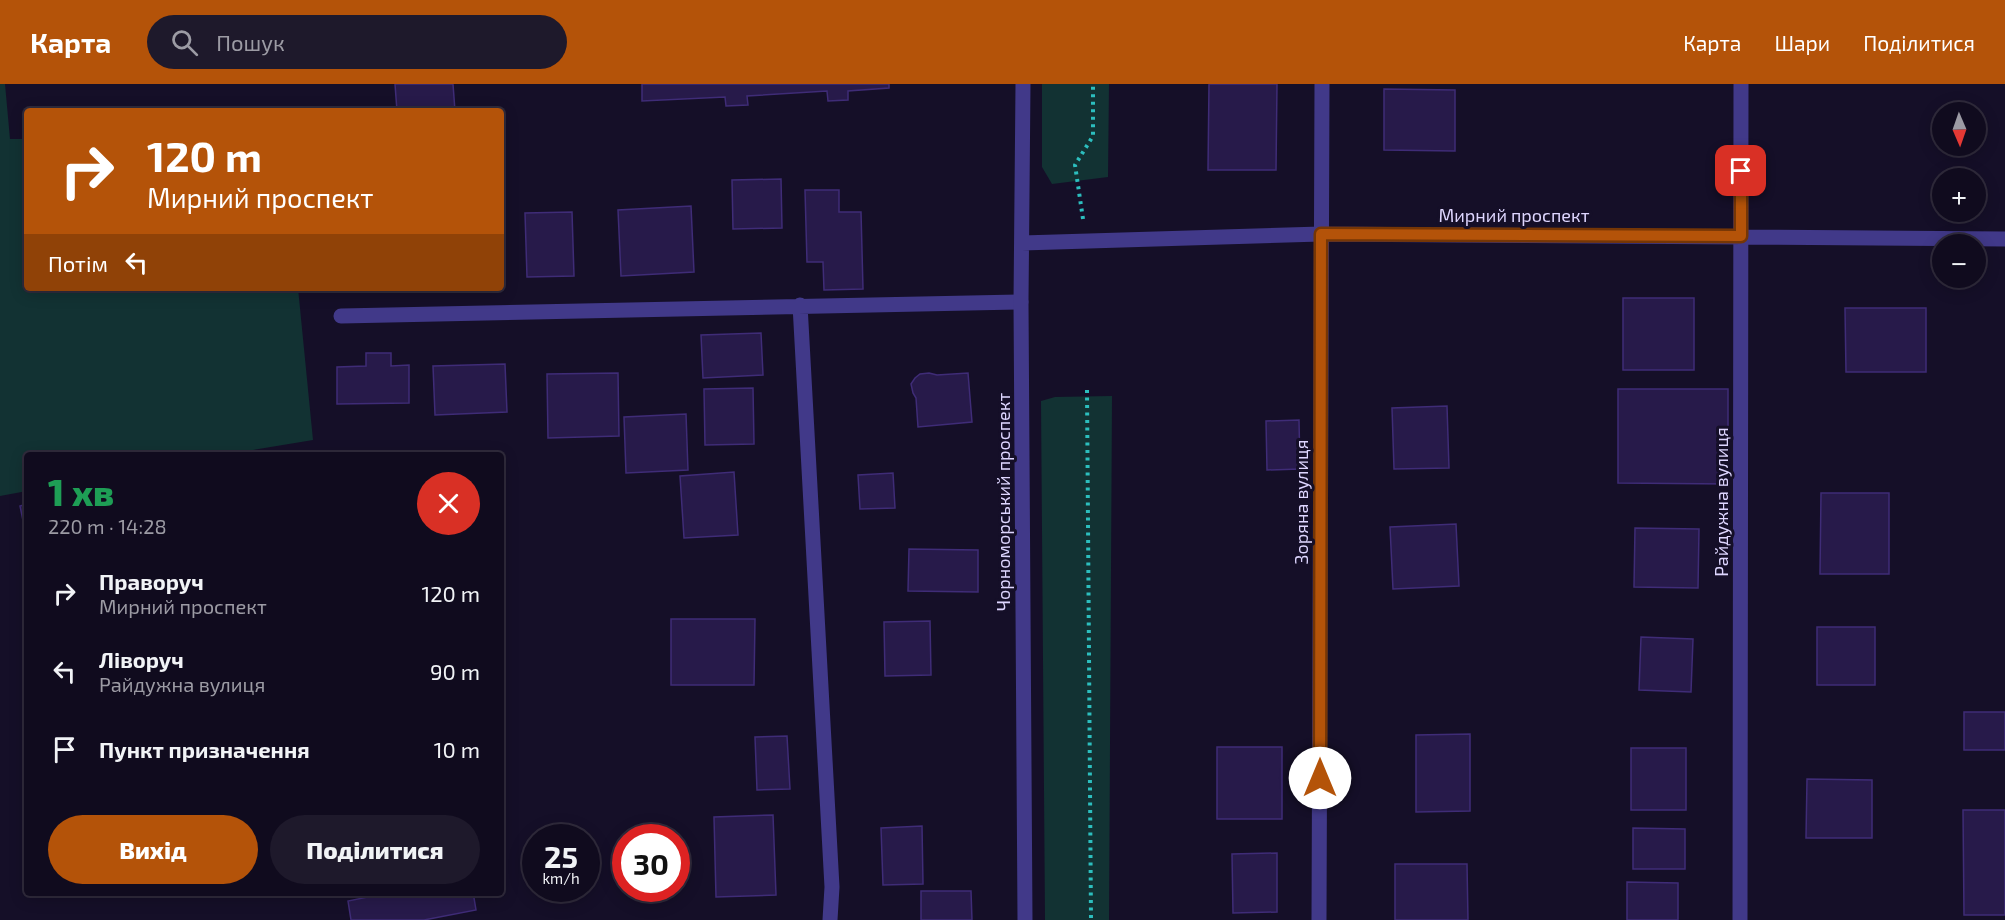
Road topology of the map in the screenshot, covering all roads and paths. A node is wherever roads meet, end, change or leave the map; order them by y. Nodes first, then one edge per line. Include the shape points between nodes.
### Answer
1 (1023, 84) edge
2 (1093, 84) edge
3 (1322, 84) edge
4 (1741, 84) edge
5 (1321, 234) junction
6 (1741, 236) junction
7 (2005, 238) edge
8 (1086, 242) junction
9 (1022, 243) junction
10 (1021, 302) junction
11 (800, 306) junction
12 (341, 316) dead end
13 (1087, 390) dead end
14 (830, 920) edge
15 (1025, 920) edge
16 (1091, 920) edge
17 (1320, 920) edge
18 (1740, 920) edge

1 - 9 street, Чорноморський проспект
2 - 8 path via 1093,136 1075,165
3 - 5 street, Зоряна вулиця
4 - 6 street, Райдужна вулиця
5 - 6 street, Мирний проспект
5 - 8 street, Мирний проспект
5 - 17 street, Зоряна вулиця
6 - 7 street, Мирний проспект
6 - 18 street, Райдужна вулиця
8 - 9 street, Мирний проспект
9 - 10 street, Чорноморський проспект
10 - 11 street
10 - 15 street, Чорноморський проспект
11 - 12 street
11 - 14 street via 832,886
13 - 16 path

